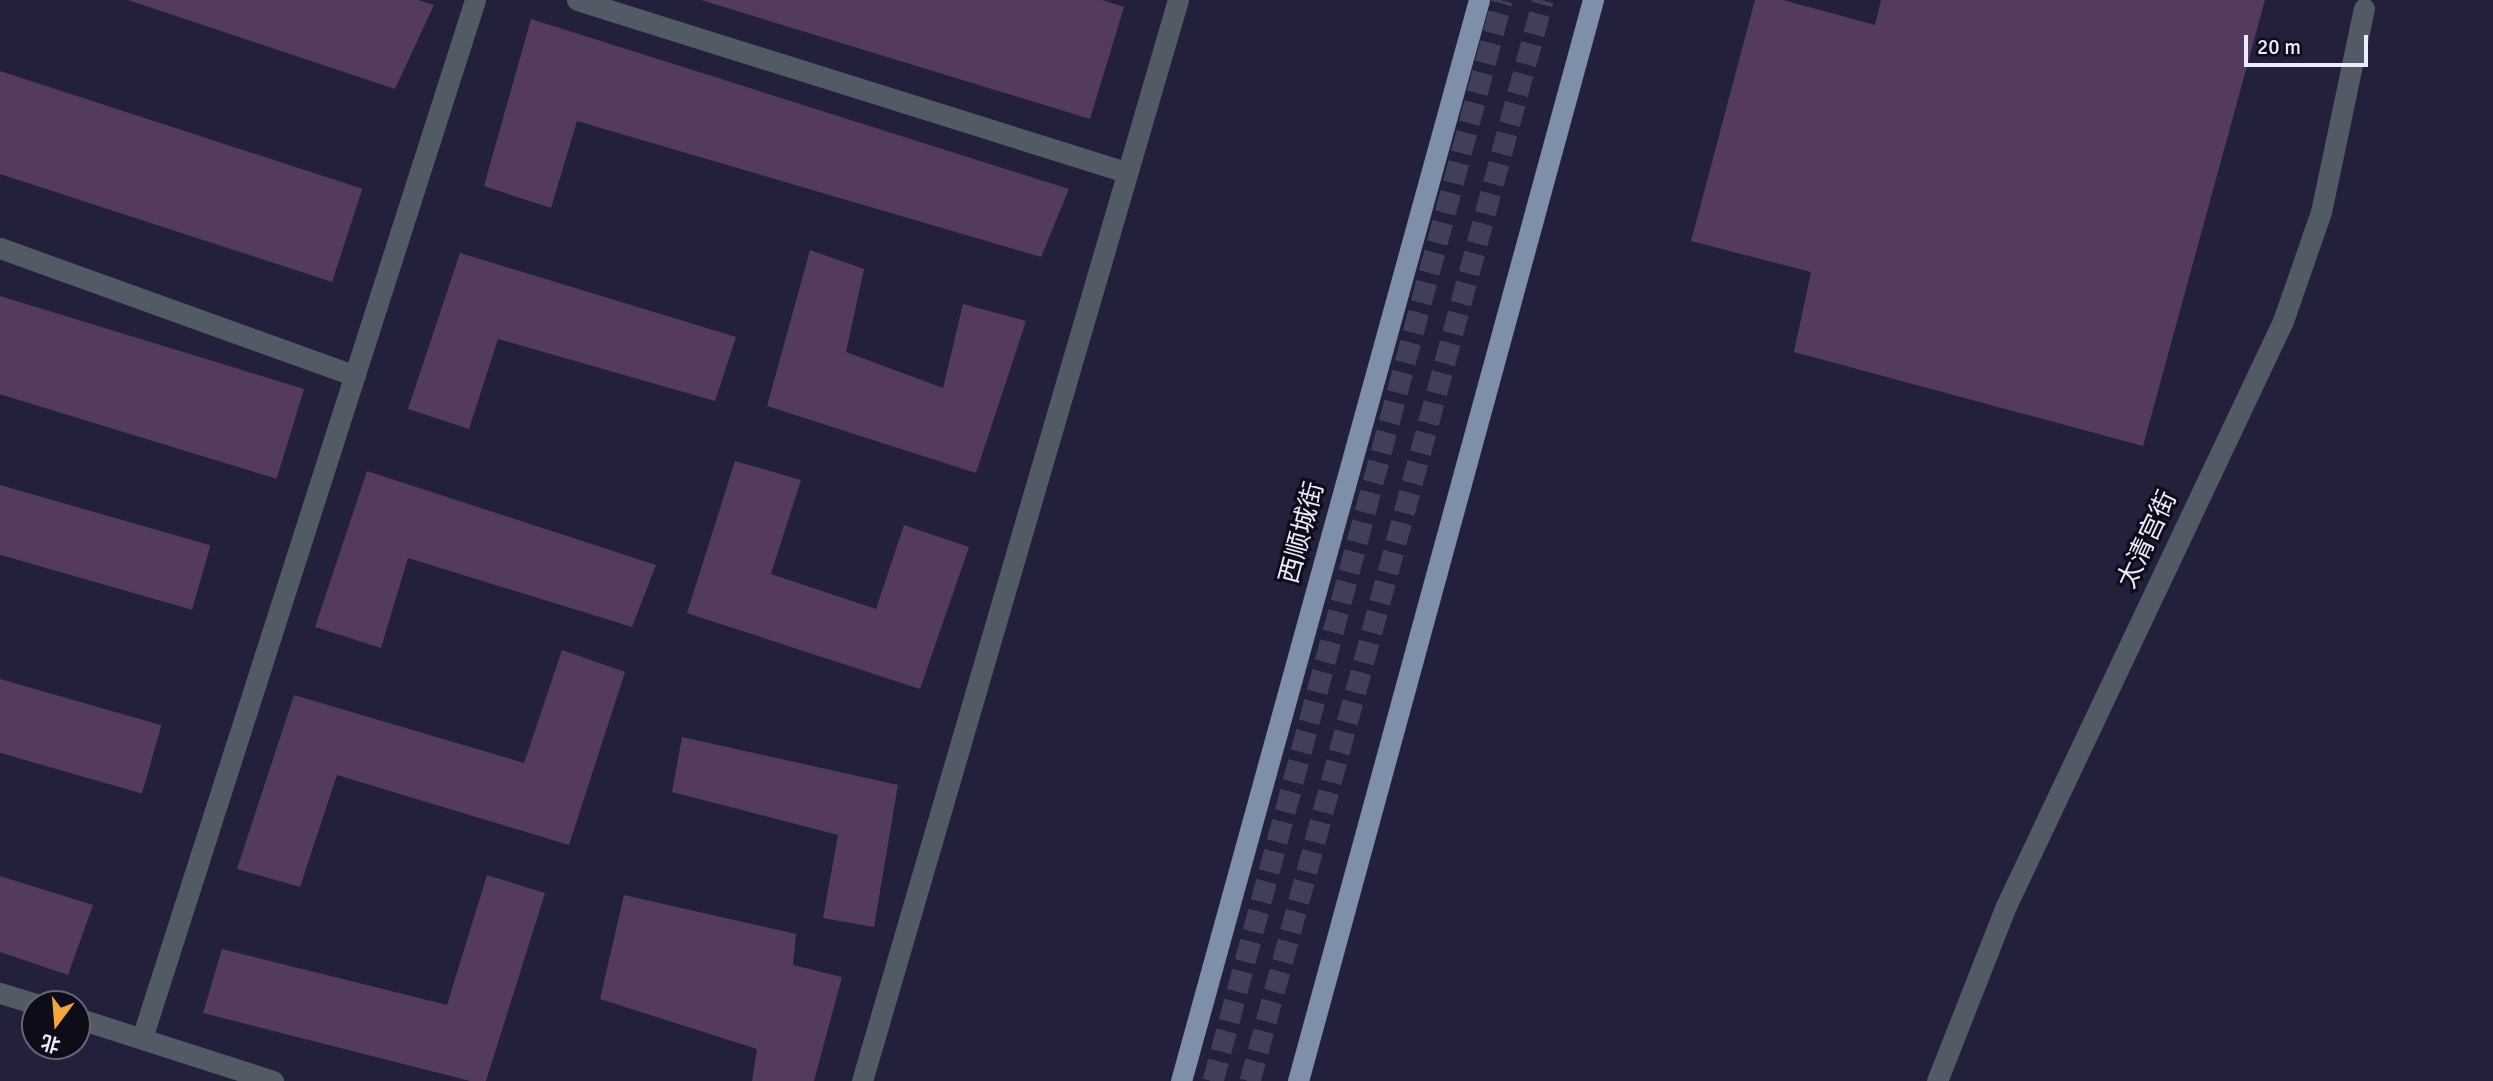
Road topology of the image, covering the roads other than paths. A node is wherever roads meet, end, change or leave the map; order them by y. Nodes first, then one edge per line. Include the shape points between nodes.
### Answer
1 (475, 0) edge
2 (577, 0) edge
3 (1178, 0) edge
4 (1479, 0) edge
5 (1593, 0) edge
6 (2364, 8) dead end
7 (1126, 172) junction
8 (0, 248) edge
9 (355, 376) junction
10 (0, 993) edge
11 (21, 1000) edge
12 (91, 1022) edge
13 (142, 1038) junction
14 (273, 1081) edge
15 (862, 1081) edge
16 (1181, 1081) edge
17 (1298, 1081) edge
18 (1937, 1081) edge

1 - 9 street
2 - 7 street
3 - 7 street
4 - 16 main road, 西顺城街
5 - 17 main road
6 - 18 street, 太清宫街 via 2321,212 2283,321 2006,906
7 - 15 street
8 - 9 street
9 - 13 street
10 - 11 street
12 - 13 street
13 - 14 street

